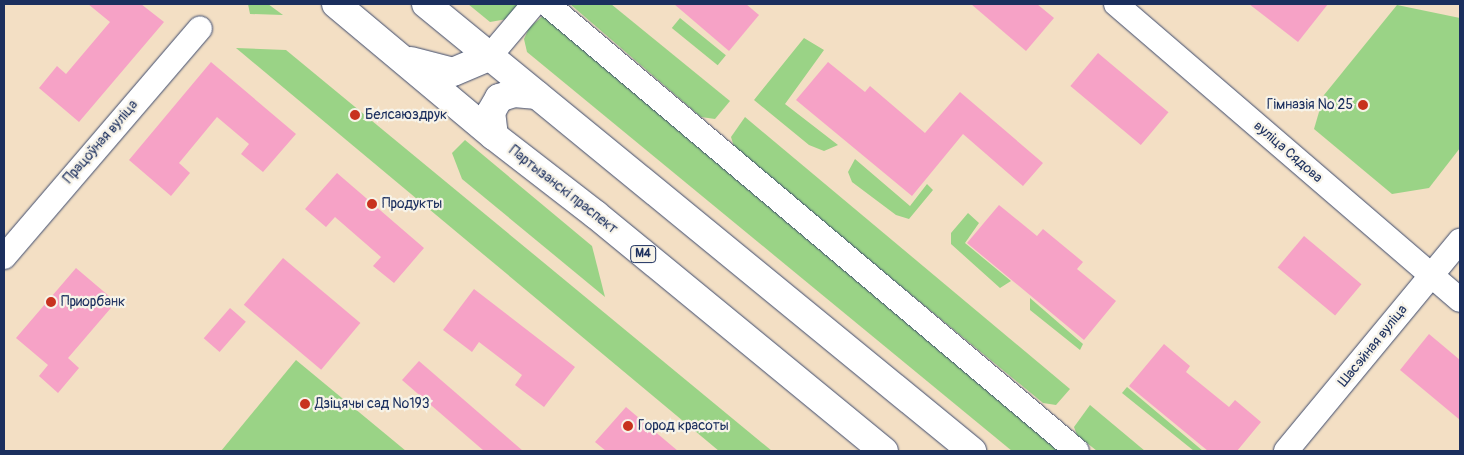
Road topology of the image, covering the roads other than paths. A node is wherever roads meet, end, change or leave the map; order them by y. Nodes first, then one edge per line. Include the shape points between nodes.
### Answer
1 (336, 4) edge
2 (426, 4) edge
3 (534, 4) edge
4 (547, 4) edge
5 (1116, 4) edge
6 (200, 28) dead end
7 (489, 57) junction
8 (400, 58) junction
9 (537, 95) junction
10 (494, 136) junction
11 (1460, 241) edge
12 (4, 257) edge
13 (1431, 275) junction
14 (1460, 300) edge
15 (884, 451) edge
16 (972, 451) edge
17 (1077, 451) edge
18 (1286, 451) edge

1 - 8 main road, Партызанскі праспект / М4
2 - 7 main road
3 - 7 street
4 - 17 street
5 - 13 street, вуліца Сядова
6 - 12 street, Працоўная вуліца
7 - 8 main road via 453,72
7 - 9 main road
8 - 10 main road, Партызанскі праспект / М4
9 - 10 main road via 514,93 499,98 492,112
9 - 16 main road
10 - 15 main road, Партызанскі праспект / М4
11 - 13 street, Шасэйная вуліца
13 - 14 street, вуліца Сядова
13 - 18 street, Шасэйная вуліца

